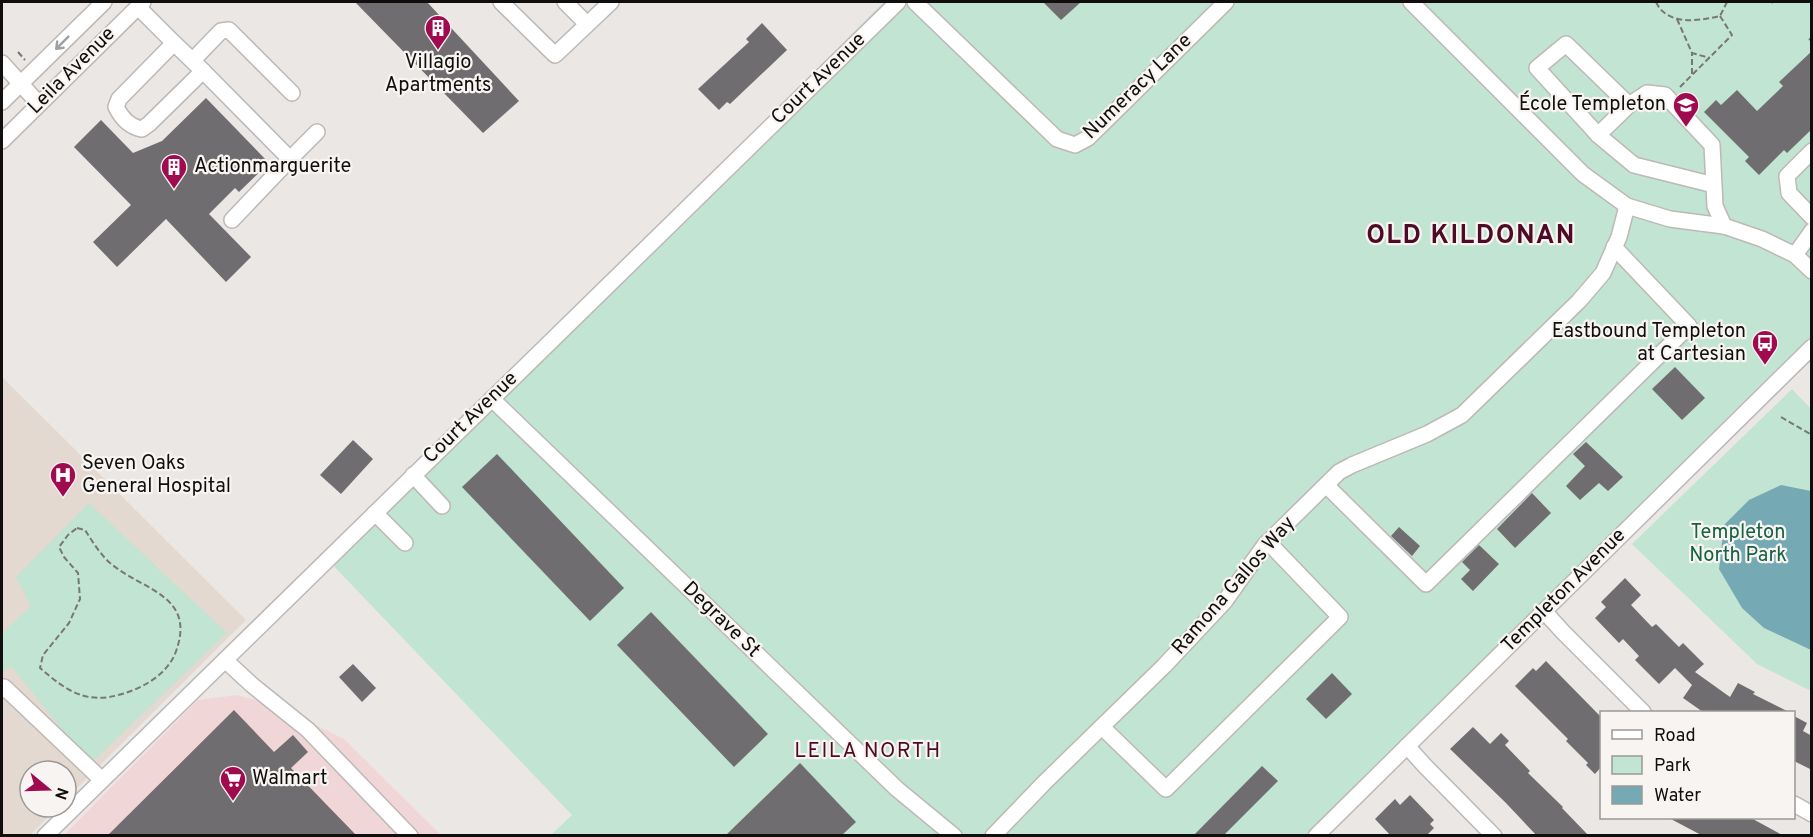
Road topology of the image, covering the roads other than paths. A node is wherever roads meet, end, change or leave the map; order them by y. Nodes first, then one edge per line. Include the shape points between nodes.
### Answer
1 (104, 2) edge
2 (501, 2) edge
3 (565, 2) edge
4 (611, 2) edge
5 (898, 2) edge
6 (915, 2) edge
7 (1226, 2) edge
8 (1411, 2) edge
9 (141, 4) edge
10 (587, 24) junction
11 (174, 43) junction
12 (2, 63) edge
13 (198, 66) junction
14 (21, 83) junction
15 (292, 93) dead end
16 (2, 102) edge
17 (39, 104) junction
18 (1629, 105) junction
19 (317, 132) dead end
20 (1598, 135) junction
21 (2, 141) edge
22 (1812, 151) edge
23 (290, 159) junction
24 (1714, 185) junction
25 (1627, 206) junction
26 (1812, 217) edge
27 (232, 220) dead end
28 (1724, 226) junction
29 (1812, 231) edge
30 (1614, 248) junction
31 (1795, 255) junction
32 (1812, 271) edge
33 (1812, 347) edge
34 (492, 399) junction
35 (414, 475) junction
36 (1326, 485) junction
37 (442, 506) dead end
38 (375, 513) junction
39 (1268, 542) junction
40 (405, 543) dead end
41 (1544, 611) junction
42 (225, 660) junction
43 (2, 690) edge
44 (1642, 711) edge
45 (1102, 727) junction
46 (1407, 746) junction
47 (102, 780) junction
48 (1795, 805) edge
49 (1812, 814) edge
50 (45, 836) edge
51 (410, 836) edge
52 (954, 836) edge
53 (993, 836) edge
54 (1316, 836) edge
55 (1494, 836) edge

1 -> 14 street, Leila Avenue
2 - 10 street via 555,55
3 - 10 street
4 - 10 street
5 - 34 street, Court Avenue
6 - 7 street, Numeracy Lane via 1057,139 1075,145 1088,138
8 - 25 street via 1583,174
9 - 11 street
9 - 17 street, Leila Avenue
11 - 13 street
11 - 13 street via 119,99 116,107 133,128 142,129 149,124
12 - 14 street
13 - 15 street via 221,31 229,30
13 - 23 street
14 - 16 street, Leila Avenue
14 - 17 street
17 - 21 street, Leila Avenue
18 - 20 street
18 - 20 street via 1566,44 1537,68
18 - 24 street via 1647,93 1665,95 1712,145
19 - 23 street
20 - 24 street via 1634,165
22 - 26 street via 1787,176 1789,193
23 - 27 street
24 - 28 street via 1715,206
25 - 28 street via 1670,219
25 - 30 street, Ramona Gallos Way
28 - 31 street
29 - 31 street
30 - 36 street, Ramona Gallos Way via 1603,273 1579,301 1462,415 1352,465
30 - 36 street via 1689,326 1426,584
31 - 32 street
33 - 41 street, Templeton Avenue
34 - 35 street, Court Avenue
34 - 52 street, Degrave St via 897,789
35 - 37 street
35 - 38 street, Court Avenue
36 - 39 street, Ramona Gallos Way
38 - 40 street
38 - 42 street, Court Avenue
39 - 45 street, Ramona Gallos Way via 1225,601
39 - 45 street via 1340,617 1166,789
41 - 44 street
41 - 46 street, Templeton Avenue
42 - 47 street, Court Avenue
42 - 51 street via 308,730
43 - 47 street via 4,687
45 - 53 street, Ramona Gallos Way
46 - 54 street, Templeton Avenue
46 - 55 street
47 - 50 street, Court Avenue
48 - 49 street

